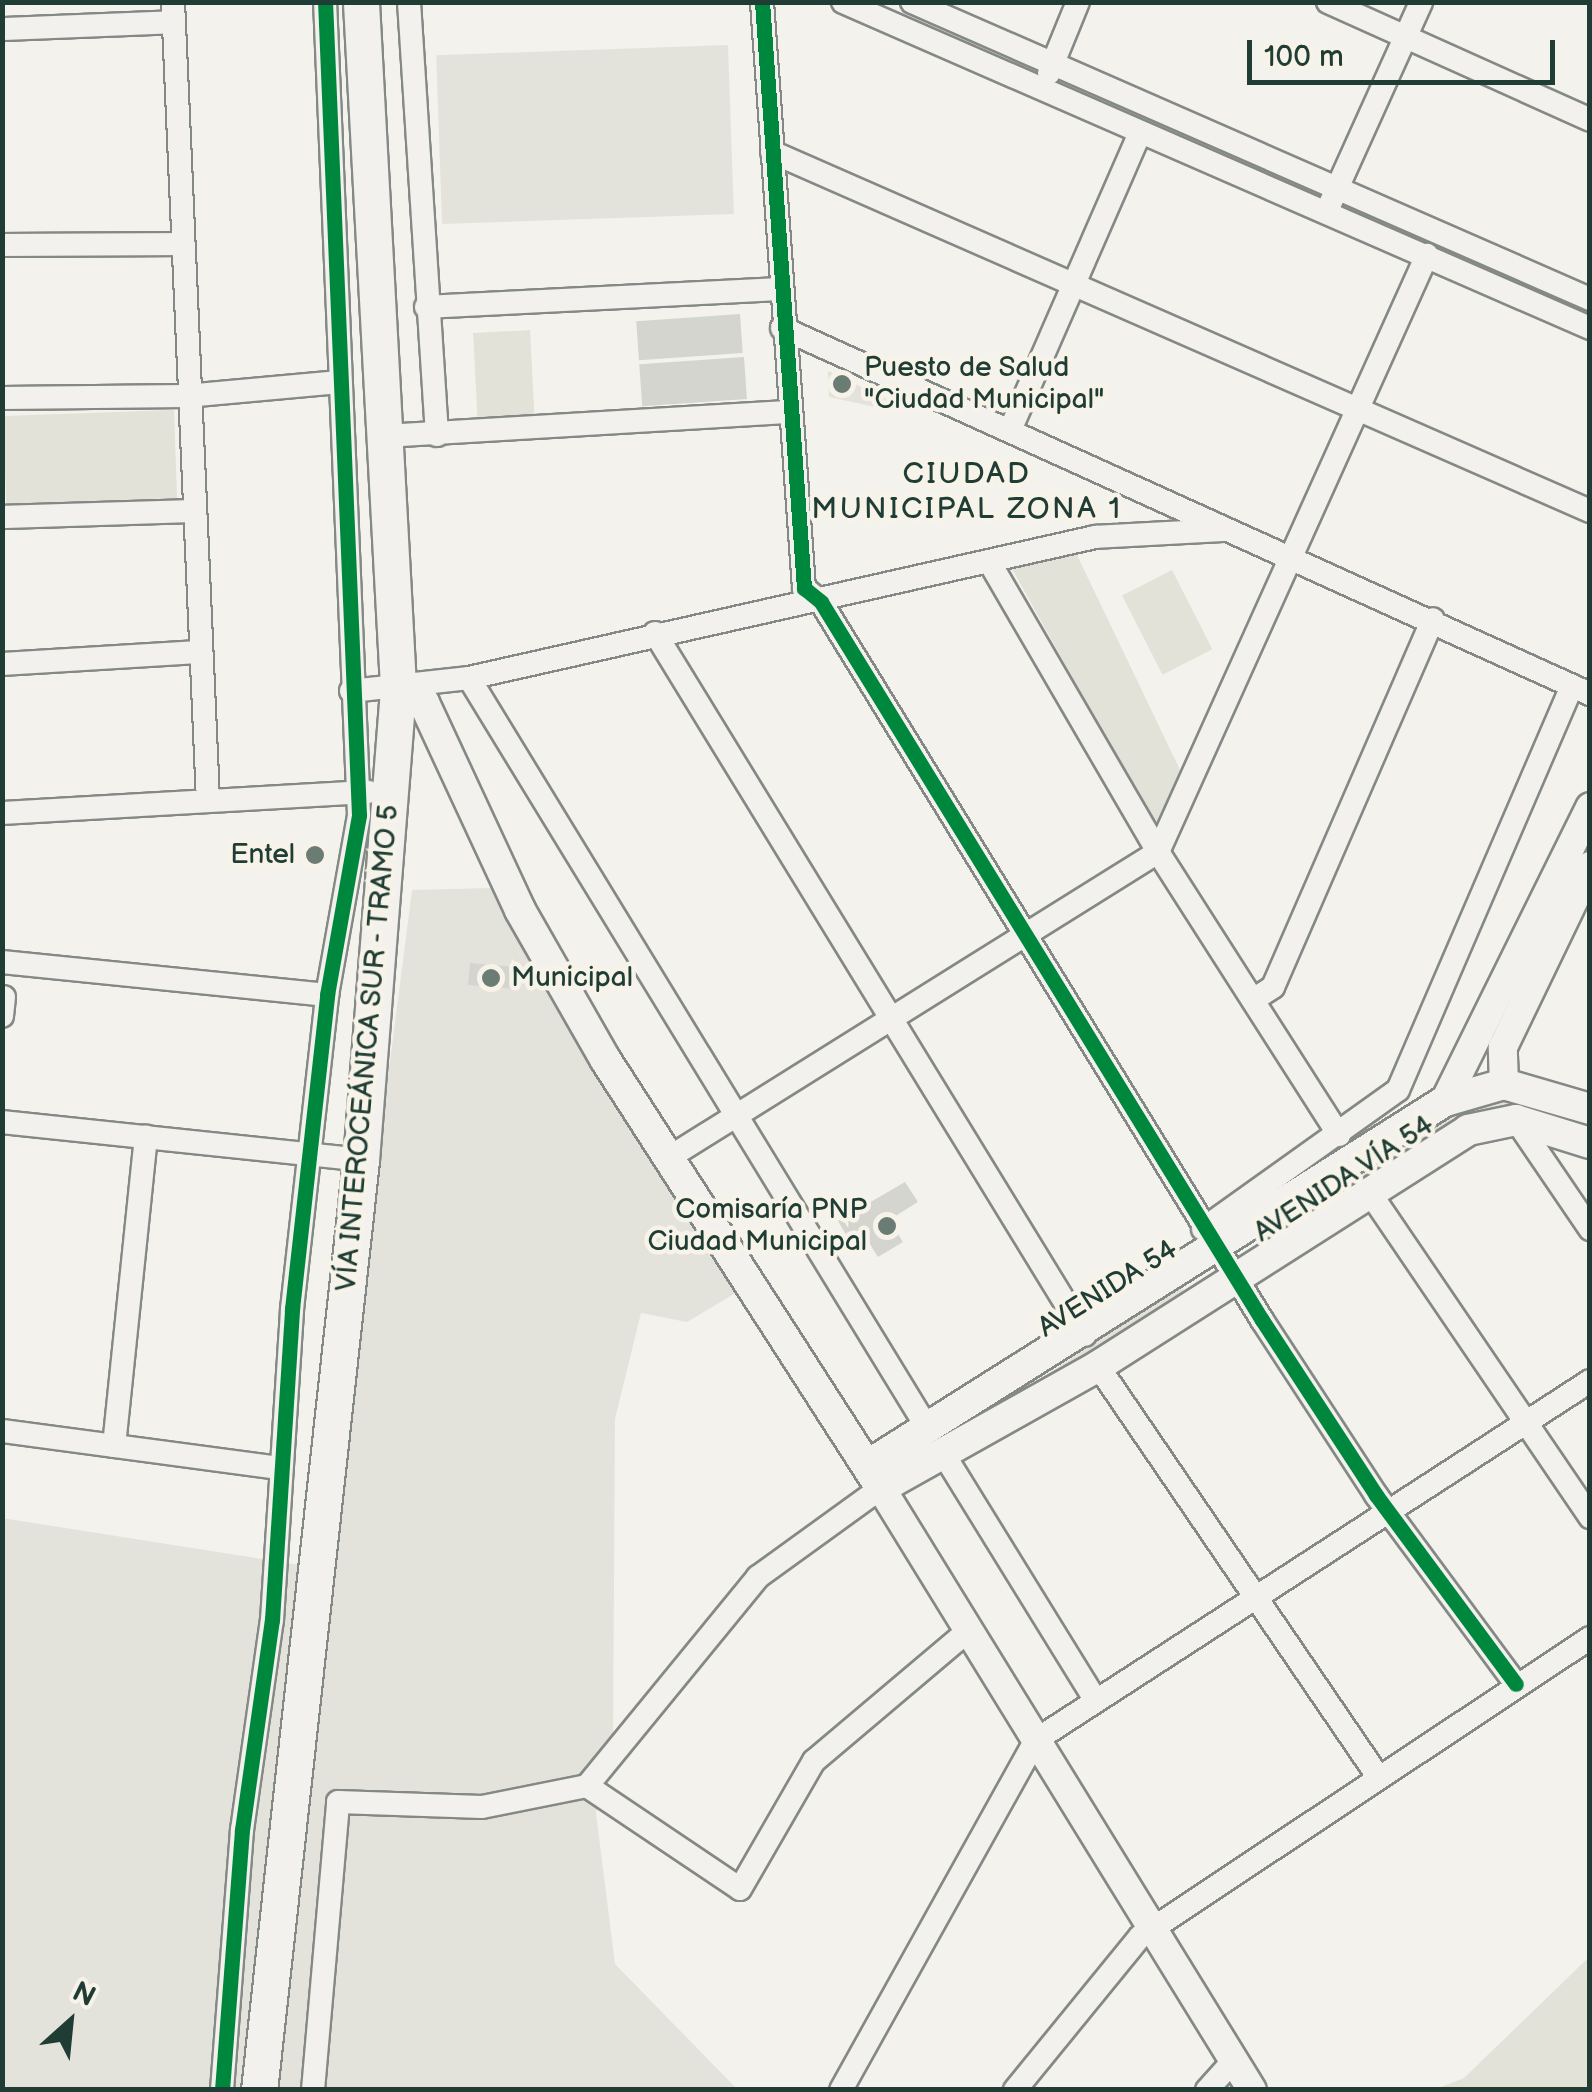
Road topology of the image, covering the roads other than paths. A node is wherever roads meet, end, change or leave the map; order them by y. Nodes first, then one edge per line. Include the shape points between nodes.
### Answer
1 (324, 2) edge
2 (361, 2) edge
3 (409, 2) edge
4 (762, 2) edge
5 (843, 2) edge
6 (912, 2) edge
7 (1078, 2) edge
8 (1328, 2) edge
9 (1421, 2) edge
10 (173, 12) edge
11 (2, 30) edge
12 (1406, 35) junction
13 (1054, 60) junction
14 (1043, 88) junction
15 (1590, 120) edge
16 (1140, 133) junction
17 (772, 152) junction
18 (1335, 190) junction
19 (1326, 214) junction
20 (179, 244) junction
21 (2, 245) edge
22 (1427, 255) junction
23 (1071, 286) junction
24 (779, 289) junction
25 (1590, 299) edge
26 (426, 307) junction
27 (782, 328) junction
28 (1590, 328) edge
29 (339, 382) junction
30 (186, 396) junction
31 (2, 398) edge
32 (1356, 410) junction
33 (788, 412) junction
34 (1011, 428) junction
35 (382, 436) junction
36 (437, 436) junction
37 (190, 511) junction
38 (1590, 511) edge
39 (2, 517) edge
40 (1226, 530) junction
41 (1292, 559) junction
42 (990, 563) junction
43 (821, 602) junction
44 (1433, 619) junction
45 (655, 633) junction
46 (200, 652) junction
47 (2, 664) edge
48 (469, 678) junction
49 (398, 686) junction
50 (1581, 690) edge
51 (351, 691) junction
52 (374, 792) junction
53 (208, 799) junction
54 (1590, 807) edge
55 (2, 813) edge
56 (1158, 852) junction
57 (1590, 866) edge
58 (1569, 904) edge
59 (1024, 932) junction
60 (2, 962) edge
61 (328, 995) junction
62 (1253, 1000) junction
63 (890, 1018) junction
64 (1504, 1084) junction
65 (1445, 1101) junction
66 (1590, 1109) edge
67 (734, 1116) junction
68 (1516, 1120) junction
69 (2, 1122) edge
70 (1338, 1135) junction
71 (146, 1137) junction
72 (1590, 1143) edge
73 (310, 1154) junction
74 (670, 1157) junction
75 (361, 1160) junction
76 (1370, 1192) junction
77 (1590, 1230) edge
78 (1210, 1239) junction
79 (1235, 1278) junction
80 (1085, 1335) junction
81 (1098, 1366) junction
82 (1590, 1381) edge
83 (1520, 1425) junction
84 (928, 1429) junction
85 (2, 1431) edge
86 (114, 1446) junction
87 (946, 1458) junction
88 (278, 1468) junction
89 (875, 1477) junction
90 (1389, 1512) junction
91 (1590, 1517) edge
92 (1256, 1601) junction
93 (968, 1632) junction
94 (1590, 1638) edge
95 (1516, 1684) junction
96 (1096, 1699) junction
97 (1036, 1740) junction
98 (1376, 1773) junction
99 (588, 1786) junction
100 (1154, 1932) junction
101 (1234, 2060) junction
102 (222, 2090) edge
103 (258, 2090) edge
104 (312, 2090) edge
105 (841, 2090) edge
106 (1014, 2090) edge
107 (1207, 2090) edge
108 (1252, 2090) edge

1 - 29 street
2 - 35 highway, VÍA INTEROCEÁNICA SUR - TRAMO 5
3 - 26 street
4 - 17 street
5 - 14 street
6 - 13 street
7 - 13 street
8 - 12 street
9 - 12 street
10 - 11 street
10 - 20 street
12 - 15 street
12 - 18 street
13 - 14 street
13 - 18 street
14 - 16 street
16 - 19 street
16 - 23 street
17 - 23 street
17 - 24 street
18 - 19 street
18 - 25 street
19 - 22 street
20 - 21 street
20 - 30 street
22 - 28 street
22 - 32 street
23 - 32 street
23 - 34 street
24 - 26 street
24 - 27 street
26 - 36 street
27 - 33 street
27 - 34 street
29 - 30 street
29 - 51 street
30 - 31 street
30 - 37 street
32 - 38 street
32 - 41 street
33 - 36 street
33 - 43 street via 804,588
34 - 40 street
35 - 36 street
35 - 49 highway, VÍA INTEROCEÁNICA SUR - TRAMO 5
37 - 39 street
37 - 46 street
40 - 41 street
40 - 42 street via 1140,530
41 - 44 street
41 - 56 street
42 - 43 street
42 - 56 street
43 - 45 street
43 - 59 street
44 - 50 street
44 - 62 street via 1273,987
45 - 48 street
45 - 63 street
46 - 47 street
46 - 53 street
48 - 49 street
48 - 67 street
49 - 51 street
49 - 52 highway, VÍA INTEROCEÁNICA SUR - TRAMO 5
49 - 74 main road via 424,703 520,910
50 - 70 street via 1398,1090
51 - 52 street
52 - 53 street
52 - 61 street
52 - 75 highway, VÍA INTEROCEÁNICA SUR - TRAMO 5
53 - 55 street
54 - 58 street
56 - 59 street
56 - 62 street
57 - 58 street
58 - 64 street via 1503,1047
58 - 65 street
59 - 63 street
59 - 78 street
60 - 61 street
61 - 73 street
62 - 70 street
63 - 67 street
63 - 80 street
64 - 65 main road, AVENIDA 54
64 - 66 main road
65 - 78 main road, AVENIDA 54
67 - 74 street
67 - 84 street
68 - 72 main road, AVENIDA VÍA 54
68 - 76 main road, AVENIDA VÍA 54 via 1468,1130
68 - 77 street
69 - 71 street
70 - 78 street
71 - 73 street
71 - 86 street
73 - 75 street
73 - 88 street
74 - 89 main road
75 - 103 highway, VÍA INTEROCEÁNICA SUR - TRAMO 5
76 - 79 main road, AVENIDA VÍA 54
76 - 83 street
78 - 79 street
78 - 80 main road, AVENIDA 54
79 - 81 main road, AVENIDA VÍA 54
79 - 90 street
80 - 84 main road, AVENIDA 54
81 - 87 main road, AVENIDA VÍA 54
81 - 92 street
82 - 83 street
83 - 90 street
83 - 91 street
84 - 89 main road, AVENIDA 54
85 - 86 street
86 - 88 street
87 - 89 main road, AVENIDA VÍA 54
87 - 96 street
88 - 102 street via 272,1620 242,1830
89 - 93 street
89 - 99 street via 758,1577
90 - 92 street
90 - 95 street
92 - 96 street
92 - 98 street
93 - 97 street
93 - 99 street via 814,1761 740,1889
94 - 95 street
95 - 98 street
96 - 97 street
97 - 100 street
97 - 105 street
98 - 100 street
99 - 104 street via 482,1807 338,1802
100 - 101 street
100 - 106 street via 1140,1937
101 - 107 street
101 - 108 street

